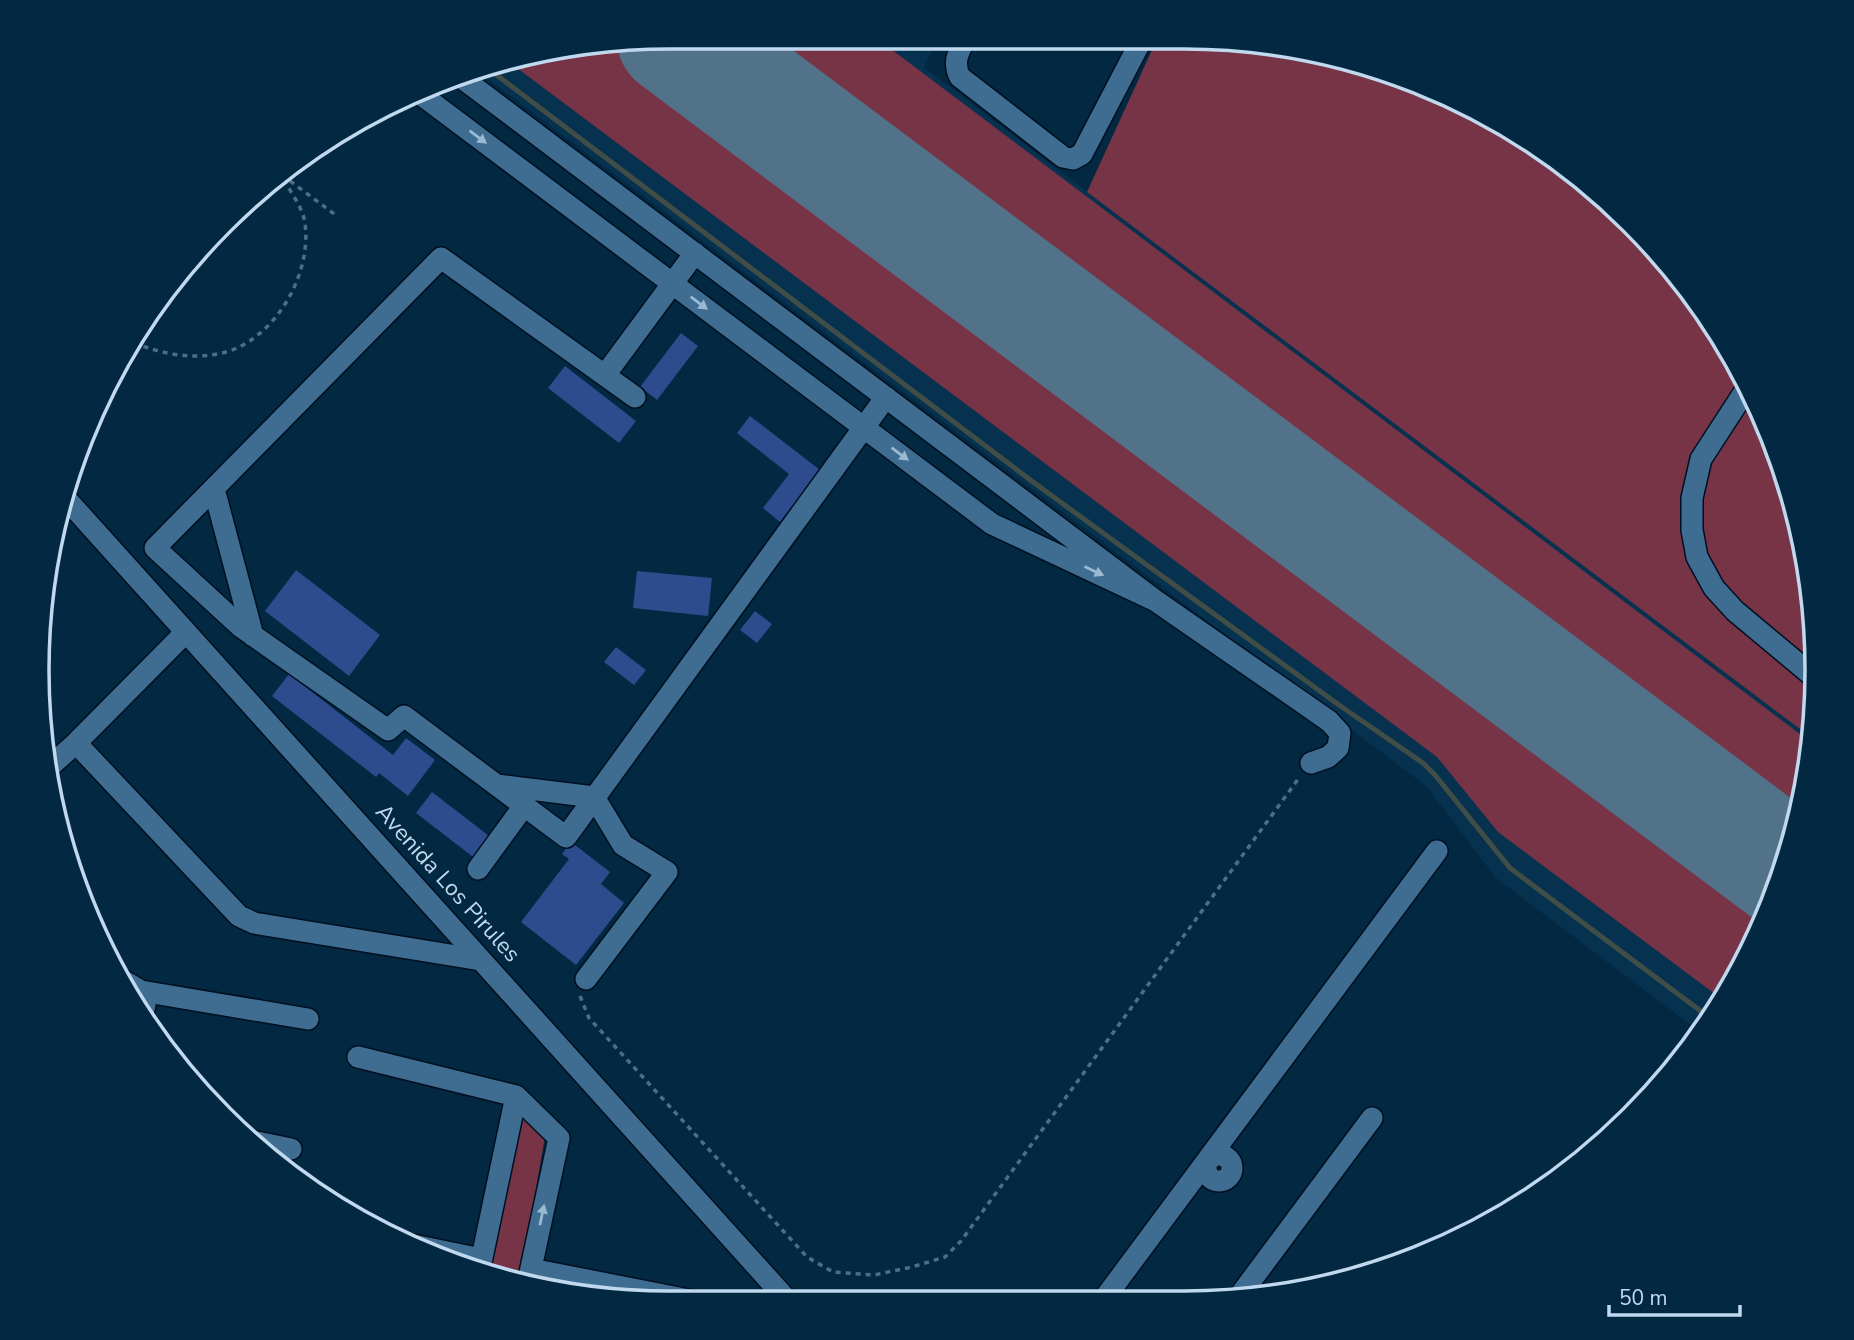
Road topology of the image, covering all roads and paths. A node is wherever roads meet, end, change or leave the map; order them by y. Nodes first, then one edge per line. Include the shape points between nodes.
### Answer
1 (961, 49) edge
2 (1137, 49) edge
3 (468, 83) edge
4 (426, 99) edge
5 (288, 181) edge
6 (285, 183) edge
7 (337, 216) dead end
8 (695, 253) junction
9 (673, 284) junction
10 (141, 345) edge
11 (605, 375) junction
12 (1742, 396) edge
13 (635, 397) dead end
14 (886, 397) junction
15 (863, 427) junction
16 (214, 489) junction
17 (71, 505) edge
18 (1156, 601) junction
19 (186, 632) junction
20 (253, 636) junction
21 (1805, 669) edge
22 (76, 743) junction
23 (54, 754) edge
24 (1311, 762) joint
25 (495, 784) junction
26 (594, 797) junction
27 (524, 806) junction
28 (1437, 851) dead end
29 (478, 869) dead end
30 (481, 960) junction
31 (586, 979) joint
32 (136, 987) edge
33 (308, 1019) dead end
34 (358, 1057) dead end
35 (516, 1096) junction
36 (1372, 1118) dead end
37 (270, 1145) edge
38 (291, 1149) dead end
39 (481, 1261) edge
40 (529, 1275) edge
41 (536, 1276) edge
42 (1245, 1288) edge
43 (616, 1289) edge
44 (779, 1291) edge
45 (1110, 1291) edge

1 - 2 street via 956,68 960,76 1063,157 1073,159 1082,154
3 - 8 street
4 -> 9 street
5 - 7 path
6 - 10 path via 303,217 306,245 297,279 267,328 224,353 194,357
8 - 9 street
8 - 14 street
9 - 11 street
9 -> 15 street
11 - 13 street
11 - 16 street via 441,258
12 - 21 street via 1701,459 1692,498 1696,557 1714,588 1735,611
14 - 15 street
14 - 18 street
15 -> 18 street via 992,524
15 - 26 street
16 - 20 street
16 - 20 street via 155,548
17 - 19 street, Avenida Los Pirules
18 - 24 street via 1329,721 1340,733 1338,748
19 - 22 street
19 - 30 street, Avenida Los Pirules
20 - 25 street via 388,730 404,716
22 - 23 street
22 - 30 street via 239,916 254,923
24 - 31 path via 961,1241 945,1257 912,1267 874,1275 833,1272 807,1257 589,1018 580,997
25 - 26 street
25 - 27 street
26 - 27 street via 566,838
26 - 31 street via 623,845 667,872
27 - 29 street
28 - 45 street via 1204,1173
30 - 44 street, Avenida Los Pirules
32 - 33 street
34 - 35 street
35 - 39 street
40 -> 35 street via 559,1138
36 - 42 street
37 - 38 street
41 - 43 street

